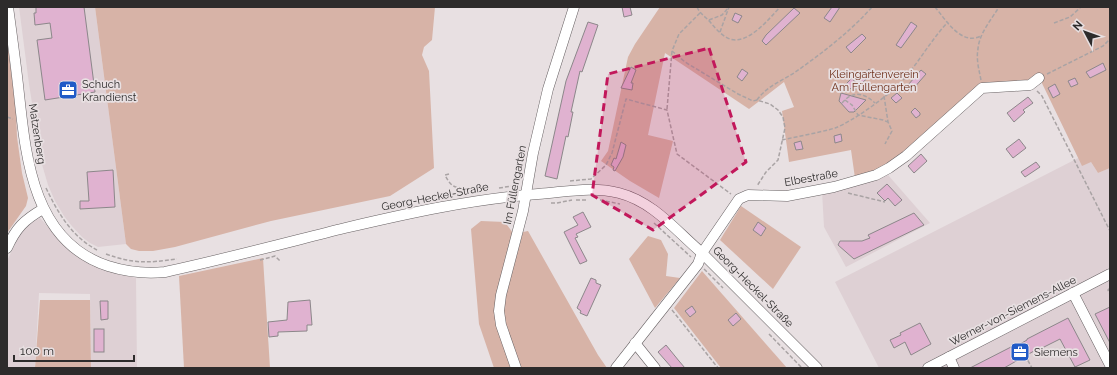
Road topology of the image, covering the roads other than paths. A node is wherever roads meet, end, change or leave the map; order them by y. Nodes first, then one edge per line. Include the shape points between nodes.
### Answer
1 (8, 7) edge
2 (574, 7) edge
3 (1039, 78) road end
4 (523, 190) junction
5 (43, 208) junction
6 (7, 248) edge
7 (702, 253) junction
8 (1110, 274) edge
9 (1073, 293) junction
10 (635, 342) junction
11 (949, 357) junction
12 (1110, 365) edge
13 (516, 368) edge
14 (616, 368) edge
15 (655, 368) edge
16 (817, 368) edge
17 (928, 368) edge
18 (954, 368) edge

1 - 5 street, Matzenberg via 28,162
2 - 4 street, Im Füllengarten via 548,89
3 - 7 street, Elbestraße via 1030,85 982,88 895,165 876,174 834,187 787,196 748,195 739,199
4 - 5 street, Georg-Heckel-Straße via 375,221 153,273 99,263 65,239
4 - 7 street, Georg-Heckel-Straße via 598,189 620,193 655,210
4 - 13 street, Im Füllengarten via 523,211 499,311 501,325
5 - 6 street via 24,222 15,232
7 - 10 street via 698,264
7 - 16 street, Georg-Heckel-Straße
8 - 9 street, Werner-von-Siemens-Allee
9 - 11 street, Werner-von-Siemens-Allee
9 - 12 street
10 - 14 street
10 - 15 street
11 - 17 street, Werner-von-Siemens-Allee
11 - 18 street

